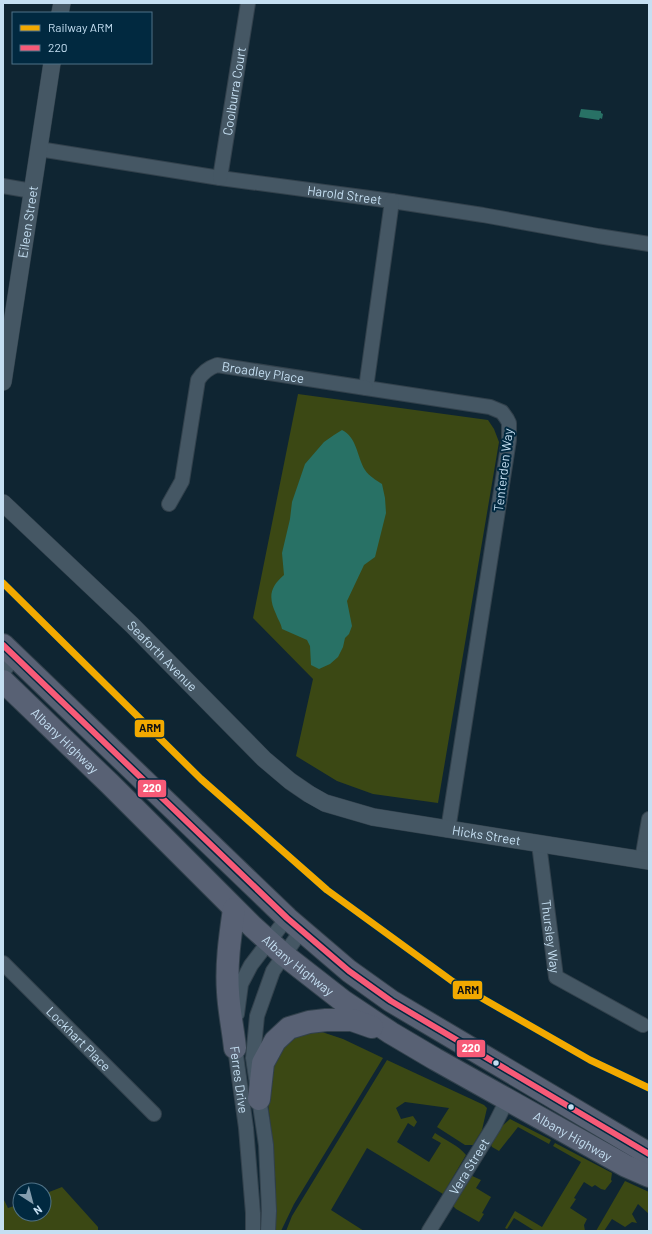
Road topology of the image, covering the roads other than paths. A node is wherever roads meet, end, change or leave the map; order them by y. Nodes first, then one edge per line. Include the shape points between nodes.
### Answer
1 (248, 3) edge
2 (52, 64) edge
3 (39, 149) junction
4 (220, 178) junction
5 (3, 186) edge
6 (32, 191) junction
7 (392, 201) junction
8 (649, 244) edge
9 (3, 382) edge
10 (366, 388) junction
11 (3, 504) edge
12 (169, 504) dead end
13 (7, 657) edge
14 (3, 681) edge
15 (325, 803) joint
16 (649, 819) edge
17 (448, 830) junction
18 (539, 844) junction
19 (646, 860) edge
20 (234, 909) junction
21 (294, 924) junction
22 (276, 948) junction
23 (3, 963) edge
24 (643, 1025) dead end
25 (391, 1033) junction
26 (235, 1048) junction
27 (259, 1099) junction
28 (507, 1100) junction
29 (154, 1114) dead end
30 (649, 1154) edge
31 (649, 1176) edge
32 (253, 1231) edge
33 (268, 1231) edge
34 (429, 1231) edge

1 - 4 street, Coolburra Court
2 - 3 street, Eileen Street
3 - 4 street, Harold Street
3 - 6 street, Eileen Street
4 - 7 street, Harold Street
5 - 6 street
6 - 9 street, Eileen Street
7 - 8 street, Harold Street
7 - 10 street
10 - 12 street, Broadley Place via 217,365 209,368 198,380 182,482
10 - 17 street, Tenterden Way via 490,407 502,412 509,423 508,447
11 - 15 street, Seaforth Avenue via 132,625 264,759 290,781
13 - 21 highway, Albany Highway
14 - 20 highway, Albany Highway
15 - 17 street, Hicks Street via 373,817
16 - 19 street
17 - 18 street, Hicks Street
18 - 19 street, Hicks Street
18 - 24 street, Thursley Way via 556,977
20 - 22 highway, Albany Highway
20 - 26 highway via 230,932 228,993
21 - 22 street, Ferres Drive
21 - 22 street, Ferres Drive
21 - 30 highway, Albany Highway via 349,971 391,1001
22 - 25 highway, Albany Highway via 343,1001
22 - 26 street, Ferres Drive via 251,966 242,984
22 - 27 street, Ferres Drive via 273,971 257,1016 253,1058
23 - 29 street, Lockhart Place
25 - 27 highway via 352,1020 309,1022 290,1028 275,1041 263,1063
25 - 28 highway, Albany Highway
26 - 32 street, Ferres Drive via 246,1128 254,1213
27 - 33 street, Ferres Drive via 266,1145
28 - 31 highway, Albany Highway via 626,1166
28 - 34 street, Vera Street via 494,1126

